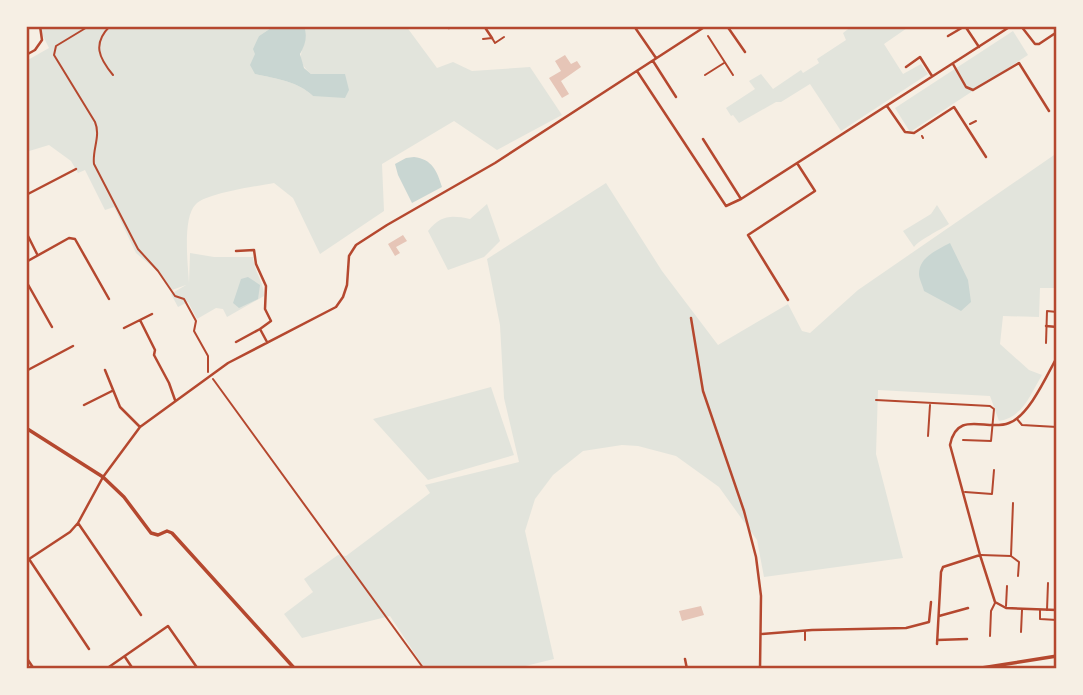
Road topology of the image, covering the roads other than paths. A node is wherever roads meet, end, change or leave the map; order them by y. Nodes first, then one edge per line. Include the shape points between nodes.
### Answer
1 (40, 26) edge
2 (444, 26) edge
3 (484, 26) edge
4 (706, 26) edge
5 (727, 26) edge
6 (965, 26) edge
7 (1011, 26) edge
8 (1021, 26) edge
9 (449, 28) dead end
10 (636, 29) dead end
11 (1057, 32) edge
12 (948, 36) dead end
13 (504, 37) dead end
14 (492, 38) junction
15 (484, 39) dead end
16 (979, 47) junction
17 (745, 52) dead end
18 (26, 55) edge
19 (655, 60) junction
20 (953, 64) junction
21 (906, 67) dead end
22 (637, 71) junction
23 (932, 76) junction
24 (676, 97) dead end
25 (887, 106) junction
26 (1049, 111) dead end
27 (703, 139) dead end
28 (986, 157) dead end
29 (797, 163) junction
30 (76, 169) dead end
31 (26, 195) edge
32 (741, 199) junction
33 (26, 232) edge
34 (236, 251) dead end
35 (38, 255) junction
36 (26, 262) edge
37 (26, 281) edge
38 (109, 299) dead end
39 (788, 300) dead end
40 (1057, 312) edge
41 (152, 314) dead end
42 (691, 317) dead end
43 (140, 320) junction
44 (1046, 326) junction
45 (52, 327) dead end
46 (1057, 327) edge
47 (124, 328) dead end
48 (260, 329) junction
49 (236, 342) dead end
50 (267, 342) junction
51 (1046, 343) dead end
52 (73, 346) dead end
53 (1057, 357) edge
54 (105, 370) dead end
55 (26, 371) edge
56 (114, 391) junction
57 (175, 400) junction
58 (876, 400) dead end
59 (930, 403) junction
60 (84, 405) dead end
61 (1017, 419) junction
62 (993, 425) junction
63 (140, 427) junction
64 (1057, 427) edge
65 (26, 428) edge
66 (928, 436) dead end
67 (963, 440) dead end
68 (994, 470) dead end
69 (103, 477) junction
70 (963, 492) junction
71 (1013, 503) dead end
72 (78, 523) junction
73 (980, 555) junction
74 (1011, 556) junction
75 (28, 560) edge
76 (1018, 576) dead end
77 (1048, 583) dead end
78 (1007, 586) dead end
79 (931, 601) dead end
80 (995, 602) junction
81 (968, 608) dead end
82 (1006, 608) junction
83 (1022, 609) junction
84 (1040, 610) junction
85 (1047, 610) junction
86 (1057, 610) edge
87 (141, 615) dead end
88 (939, 616) junction
89 (1057, 620) edge
90 (805, 631) junction
91 (1021, 632) dead end
92 (761, 634) junction
93 (990, 636) dead end
94 (967, 639) dead end
95 (805, 640) dead end
96 (89, 649) dead end
97 (124, 656) junction
98 (1057, 656) edge
99 (26, 657) edge
100 (685, 659) dead end
101 (290, 664) junction
102 (34, 669) edge
103 (106, 669) edge
104 (133, 669) edge
105 (198, 669) edge
106 (285, 669) edge
107 (295, 669) edge
108 (687, 669) edge
109 (760, 669) edge
110 (975, 669) edge

1 - 18 street via 40,45
2 - 9 street
3 - 14 street
4 - 19 street
5 - 17 street
6 - 12 street
6 - 16 street
7 - 16 street
8 - 11 street via 1035,44
10 - 19 street
13 - 14 lane via 495,43
14 - 15 lane
16 - 20 street
19 - 22 street
19 - 24 street
20 - 23 street
20 - 26 street via 972,90 1019,63
21 - 23 street via 920,57
22 - 32 street via 722,204
22 - 50 street via 356,245 349,256 343,298 336,307
23 - 25 street
25 - 28 street via 908,134 954,107
25 - 29 street
27 - 32 street
29 - 32 street
29 - 39 street via 814,191 748,236
30 - 31 street
33 - 35 street
34 - 48 street via 254,250 266,286 264,302 271,321
35 - 36 street
35 - 38 street via 68,238 75,239
37 - 45 street
40 - 44 lane via 1047,312
41 - 43 street
42 - 92 street via 703,391 751,534 759,576
43 - 47 street
43 - 57 street
44 - 46 street
44 - 51 lane
48 - 49 street
48 - 50 street
50 - 57 street
52 - 55 street
53 - 61 street
54 - 56 street
56 - 60 street
56 - 63 street via 120,407
57 - 63 street
58 - 59 lane
59 - 62 lane via 990,406
59 - 66 lane
61 - 62 street
61 - 64 lane via 1022,425
62 - 67 lane via 991,441
62 - 70 street via 969,424 952,437 950,445
63 - 69 street
65 - 69 street
68 - 70 lane via 992,494
69 - 72 street
69 - 101 street via 151,533 167,531 181,542
70 - 73 street
71 - 74 lane
72 - 75 street
72 - 87 street
73 - 74 lane
73 - 80 street
73 - 88 street via 943,567
74 - 76 lane via 1019,562
75 - 96 street
77 - 85 lane
78 - 82 lane
79 - 90 street via 929,622 906,628
80 - 82 street
80 - 93 lane
81 - 88 street
82 - 83 street
83 - 84 street
83 - 91 lane
84 - 85 street
84 - 89 lane via 1040,619
85 - 86 street
88 - 94 street via 937,642
90 - 92 street
90 - 95 lane
92 - 109 street
97 - 103 street
97 - 104 street
97 - 105 street via 168,626
98 - 110 street
99 - 102 street
100 - 108 street
101 - 106 street
101 - 107 street

